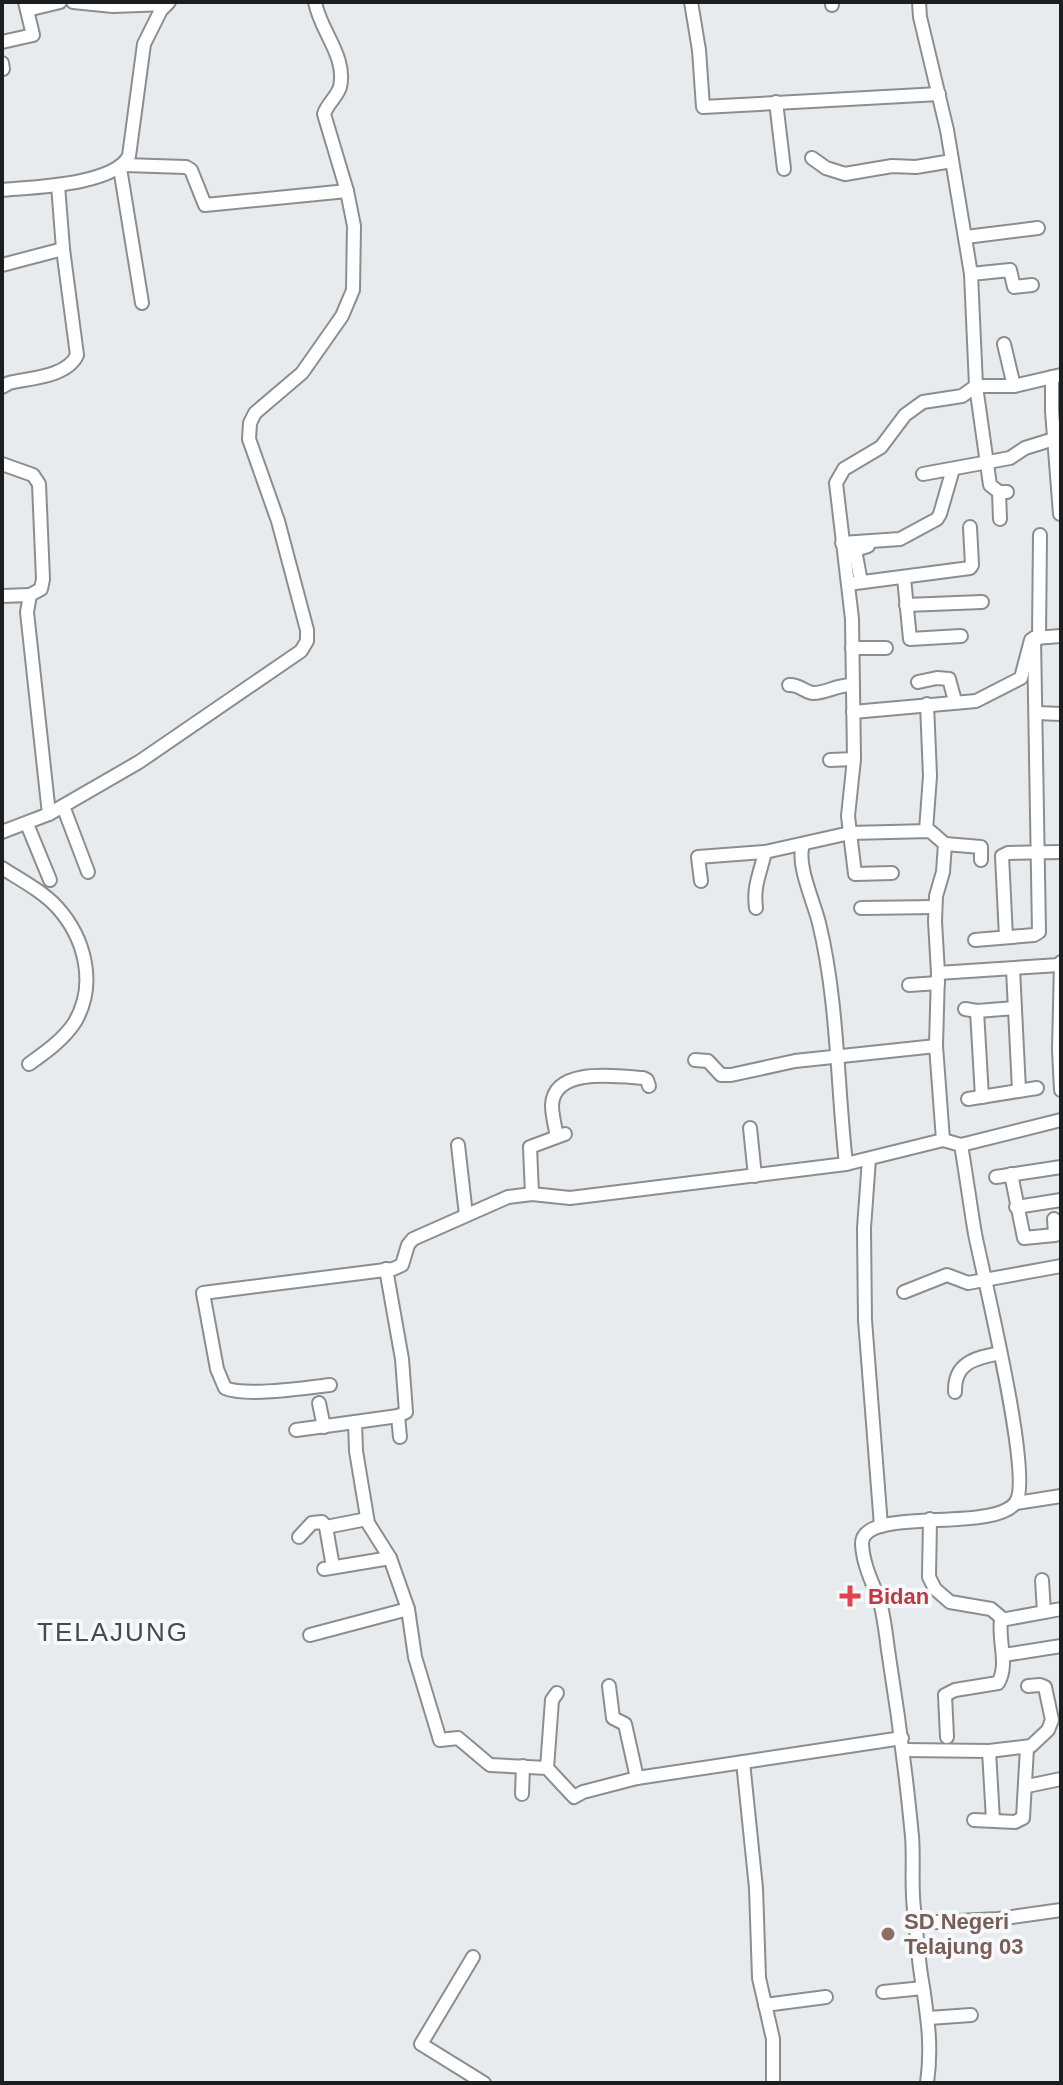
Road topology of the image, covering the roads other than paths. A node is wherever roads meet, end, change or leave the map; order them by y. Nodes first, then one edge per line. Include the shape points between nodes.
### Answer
1 (60, 2) edge
2 (73, 2) edge
3 (315, 2) edge
4 (691, 2) edge
5 (919, 2) edge
6 (168, 3) edge
7 (26, 6) edge
8 (2, 42) edge
9 (939, 94) junction
10 (776, 102) junction
11 (812, 158) dead end
12 (952, 161) junction
13 (122, 167) junction
14 (784, 169) dead end
15 (58, 185) junction
16 (2, 190) edge
17 (347, 191) junction
18 (1038, 228) dead end
19 (966, 237) junction
20 (63, 249) junction
21 (2, 265) edge
22 (971, 274) junction
23 (1032, 285) dead end
24 (142, 303) dead end
25 (1004, 344) dead end
26 (1057, 376) edge
27 (976, 386) junction
28 (1014, 386) junction
29 (2, 387) edge
30 (1054, 439) junction
31 (987, 463) junction
32 (2, 464) edge
33 (953, 469) junction
34 (923, 474) dead end
35 (1060, 514) edge
36 (1000, 519) dead end
37 (970, 527) dead end
38 (1040, 535) dead end
39 (876, 541) junction
40 (842, 543) junction
41 (904, 578) junction
42 (854, 583) junction
43 (30, 595) junction
44 (2, 596) edge
45 (982, 602) dead end
46 (906, 605) junction
47 (961, 636) dead end
48 (1061, 636) edge
49 (1036, 638) junction
50 (852, 648) junction
51 (886, 648) dead end
52 (918, 682) dead end
53 (789, 685) dead end
54 (852, 685) junction
55 (955, 701) junction
56 (927, 704) junction
57 (853, 712) junction
58 (1037, 713) junction
59 (1061, 714) edge
60 (854, 759) junction
61 (830, 760) dead end
62 (63, 806) junction
63 (49, 814) junction
64 (27, 824) junction
65 (926, 830) junction
66 (2, 832) edge
67 (850, 833) junction
68 (945, 844) junction
69 (803, 845) junction
70 (765, 852) junction
71 (1035, 852) junction
72 (1061, 852) edge
73 (981, 860) dead end
74 (2, 868) edge
75 (88, 872) dead end
76 (892, 873) dead end
77 (50, 880) dead end
78 (701, 881) dead end
79 (935, 907) junction
80 (756, 908) dead end
81 (861, 908) dead end
82 (1006, 937) junction
83 (975, 940) dead end
84 (1060, 963) edge
85 (1013, 969) junction
86 (938, 978) junction
87 (909, 985) dead end
88 (1015, 1008) junction
89 (936, 1046) junction
90 (836, 1056) junction
91 (695, 1060) dead end
92 (29, 1064) dead end
93 (649, 1086) dead end
94 (1037, 1088) dead end
95 (1019, 1090) junction
96 (1061, 1090) edge
97 (982, 1097) junction
98 (968, 1099) dead end
99 (1061, 1120) edge
100 (750, 1128) dead end
101 (943, 1140) junction
102 (458, 1145) dead end
103 (961, 1145) junction
104 (869, 1159) junction
105 (846, 1164) junction
106 (1061, 1167) edge
107 (1011, 1174) junction
108 (755, 1176) junction
109 (996, 1177) dead end
110 (532, 1194) junction
111 (1061, 1200) edge
112 (1016, 1207) junction
113 (466, 1215) junction
114 (1054, 1219) dead end
115 (1061, 1266) edge
116 (386, 1269) junction
117 (986, 1280) junction
118 (904, 1292) dead end
119 (1000, 1353) junction
120 (330, 1385) dead end
121 (955, 1392) dead end
122 (319, 1403) dead end
123 (398, 1416) junction
124 (355, 1422) junction
125 (324, 1427) junction
126 (296, 1430) dead end
127 (400, 1437) dead end
128 (1061, 1496) edge
129 (1016, 1503) junction
130 (367, 1519) junction
131 (930, 1519) junction
132 (881, 1526) junction
133 (326, 1527) junction
134 (299, 1537) dead end
135 (390, 1558) junction
136 (1042, 1580) dead end
137 (408, 1609) junction
138 (1061, 1609) edge
139 (1044, 1612) junction
140 (1003, 1619) junction
141 (310, 1635) dead end
142 (1061, 1646) edge
143 (1004, 1655) junction
144 (609, 1686) dead end
145 (1028, 1686) dead end
146 (557, 1693) dead end
147 (1055, 1733) edge
148 (947, 1737) dead end
149 (903, 1744) junction
150 (1027, 1748) junction
151 (989, 1751) junction
152 (743, 1762) junction
153 (523, 1766) junction
154 (547, 1768) junction
155 (637, 1778) junction
156 (1061, 1779) edge
157 (1027, 1786) junction
158 (522, 1794) dead end
159 (974, 1820) dead end
160 (993, 1820) junction
161 (1061, 1910) edge
162 (917, 1923) junction
163 (473, 1957) dead end
164 (923, 1988) junction
165 (883, 1992) dead end
166 (826, 1997) dead end
167 (765, 2005) junction
168 (971, 2015) dead end
169 (929, 2018) junction
170 (484, 2083) edge
171 (773, 2083) edge
172 (927, 2083) edge

1 - 7 street
2 - 6 street
3 - 17 street via 339,60 340,87 324,114
4 - 10 street via 703,107
5 - 9 street
6 - 13 street via 144,44 129,156
7 - 8 street via 33,35
9 - 10 street
9 - 12 street
10 - 14 street
11 - 12 street via 845,174
12 - 19 street
13 - 15 street
13 - 17 street via 186,167 205,205
13 - 24 street
15 - 16 street
15 - 20 street
17 - 62 street via 355,244 348,304 302,373 261,405 250,423 251,450 278,521 307,641 301,651 151,753
18 - 19 street
19 - 22 street
20 - 21 street
20 - 29 street via 77,355 71,366
22 - 23 street via 1010,270 1014,287
22 - 27 street
25 - 28 street
26 - 28 street
26 - 30 street
27 - 28 street
27 - 31 street
27 - 40 street via 962,396 914,407 881,447 839,475
30 - 31 street
30 - 35 street
31 - 33 street
31 - 36 street via 990,485 1003,492
32 - 43 street via 33,475 39,484 43,579 41,589
33 - 34 street
33 - 39 street via 937,519 900,539
37 - 41 street via 970,568
38 - 49 street
39 - 40 street
39 - 42 street via 855,550
40 - 42 street
41 - 42 street
41 - 46 street
42 - 50 street
43 - 44 street
43 - 63 street via 27,612
45 - 46 street
46 - 47 street via 910,639
48 - 49 street
49 - 55 street via 1028,646 1020,679 982,700
49 - 58 street
50 - 51 street
50 - 54 street
52 - 55 street via 949,679
53 - 54 street via 812,693
54 - 57 street
55 - 56 street
56 - 57 street
56 - 65 street
57 - 60 street
58 - 59 street
58 - 71 street
60 - 61 street
60 - 67 street
62 - 63 street
62 - 75 street
63 - 64 street
64 - 66 street
64 - 77 street
65 - 67 street
65 - 68 street
67 - 69 street
67 - 76 street via 855,874
68 - 73 street via 981,847
68 - 79 street
69 - 70 street
69 - 90 street via 803,867 820,923 829,980
70 - 78 street via 698,857
70 - 80 street via 754,888
71 - 72 street
71 - 82 street via 1039,932
71 - 82 street via 1002,856
74 - 92 street via 55,904 85,954 84,992 75,1021
79 - 81 street
79 - 86 street
82 - 83 street
84 - 85 street
84 - 96 street
85 - 86 street
85 - 88 street
86 - 87 street
86 - 89 street
88 - 95 street
88 - 97 street via 971,1010
89 - 90 street
89 - 101 street
90 - 91 street via 731,1075 719,1074 708,1061
90 - 105 street
93 - 110 street via 643,1078 611,1076 559,1086 552,1106 561,1135 530,1147
94 - 95 street
95 - 97 street
97 - 98 street
99 - 103 street
100 - 108 street
101 - 103 street
101 - 104 street
102 - 113 street
103 - 117 street
104 - 105 street
104 - 132 street via 865,1320
105 - 108 street
106 - 107 street
107 - 109 street
107 - 112 street
108 - 110 street via 570,1198
110 - 113 street via 508,1197
111 - 112 street
112 - 114 street via 1024,1238 1055,1235
113 - 116 street via 413,1239 402,1265
115 - 117 street
116 - 120 street via 203,1293 217,1369 229,1391
116 - 123 street via 402,1359 406,1412
117 - 118 street via 965,1283 947,1275
117 - 119 street
119 - 121 street via 962,1366
119 - 129 street via 1015,1428 1021,1488
122 - 125 street
123 - 124 street
123 - 127 street
124 - 125 street
124 - 130 street
125 - 126 street
128 - 129 street
129 - 131 street via 970,1519
130 - 133 street
130 - 135 street
131 - 132 street
131 - 140 street via 929,1577 935,1589 950,1602 991,1609
132 - 149 street via 866,1532 862,1548 880,1605
133 - 134 street via 312,1523
133 - 135 street via 329,1568
135 - 137 street
136 - 139 street
137 - 141 street
137 - 153 street via 415,1657 440,1740 458,1738 490,1765
138 - 139 street
139 - 140 street
140 - 143 street
142 - 143 street
143 - 148 street via 1000,1682 945,1695
144 - 155 street via 613,1718 625,1724
145 - 147 street via 1046,1690
146 - 154 street via 552,1700
147 - 150 street
149 - 151 street
149 - 152 street
149 - 162 street
150 - 151 street
150 - 157 street
151 - 160 street
152 - 155 street
152 - 167 street
153 - 154 street
153 - 158 street
154 - 155 street via 574,1797
156 - 157 street
157 - 160 street via 1023,1818
159 - 160 street
161 - 162 street
162 - 164 street
163 - 170 street via 421,2044
164 - 165 street
164 - 169 street
166 - 167 street
167 - 171 street via 773,2039
168 - 169 street
169 - 172 street

